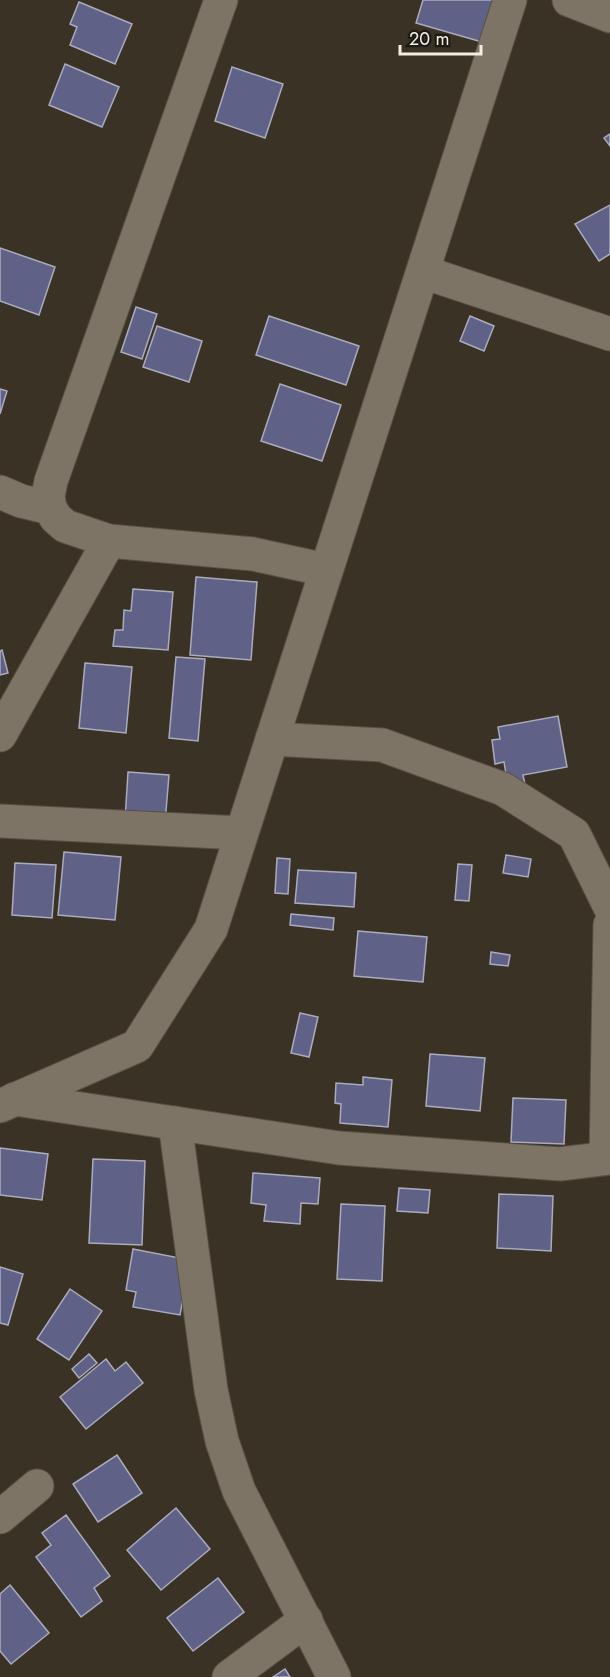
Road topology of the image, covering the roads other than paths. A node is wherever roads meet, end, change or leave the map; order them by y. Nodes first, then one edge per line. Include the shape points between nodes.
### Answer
1 (221, 0) edge
2 (510, 0) edge
3 (569, 0) edge
4 (610, 16) edge
5 (423, 272) junction
6 (610, 334) edge
7 (0, 492) edge
8 (50, 508) junction
9 (109, 541) junction
10 (326, 570) junction
11 (0, 735) edge
12 (272, 739) junction
13 (0, 821) edge
14 (242, 833) junction
15 (610, 907) edge
16 (610, 925) edge
17 (7, 1102) edge
18 (175, 1123) junction
19 (608, 1158) edge
20 (37, 1486) dead end
21 (0, 1516) edge
22 (306, 1620) junction
23 (229, 1677) edge
24 (334, 1677) edge

1 - 8 street via 51,481
2 - 5 street
3 - 4 street
5 - 6 street
5 - 10 street
7 - 8 street
8 - 9 street via 65,526
9 - 10 street via 253,554
9 - 11 street
10 - 12 street
12 - 14 street
12 - 15 street via 382,744 503,789 574,834
13 - 14 street
14 - 17 street via 211,928 137,1046
16 - 19 street
17 - 18 street
18 - 19 street via 339,1148 560,1164
18 - 22 street via 211,1390 222,1440 239,1491
20 - 21 street
22 - 23 street
22 - 24 street

